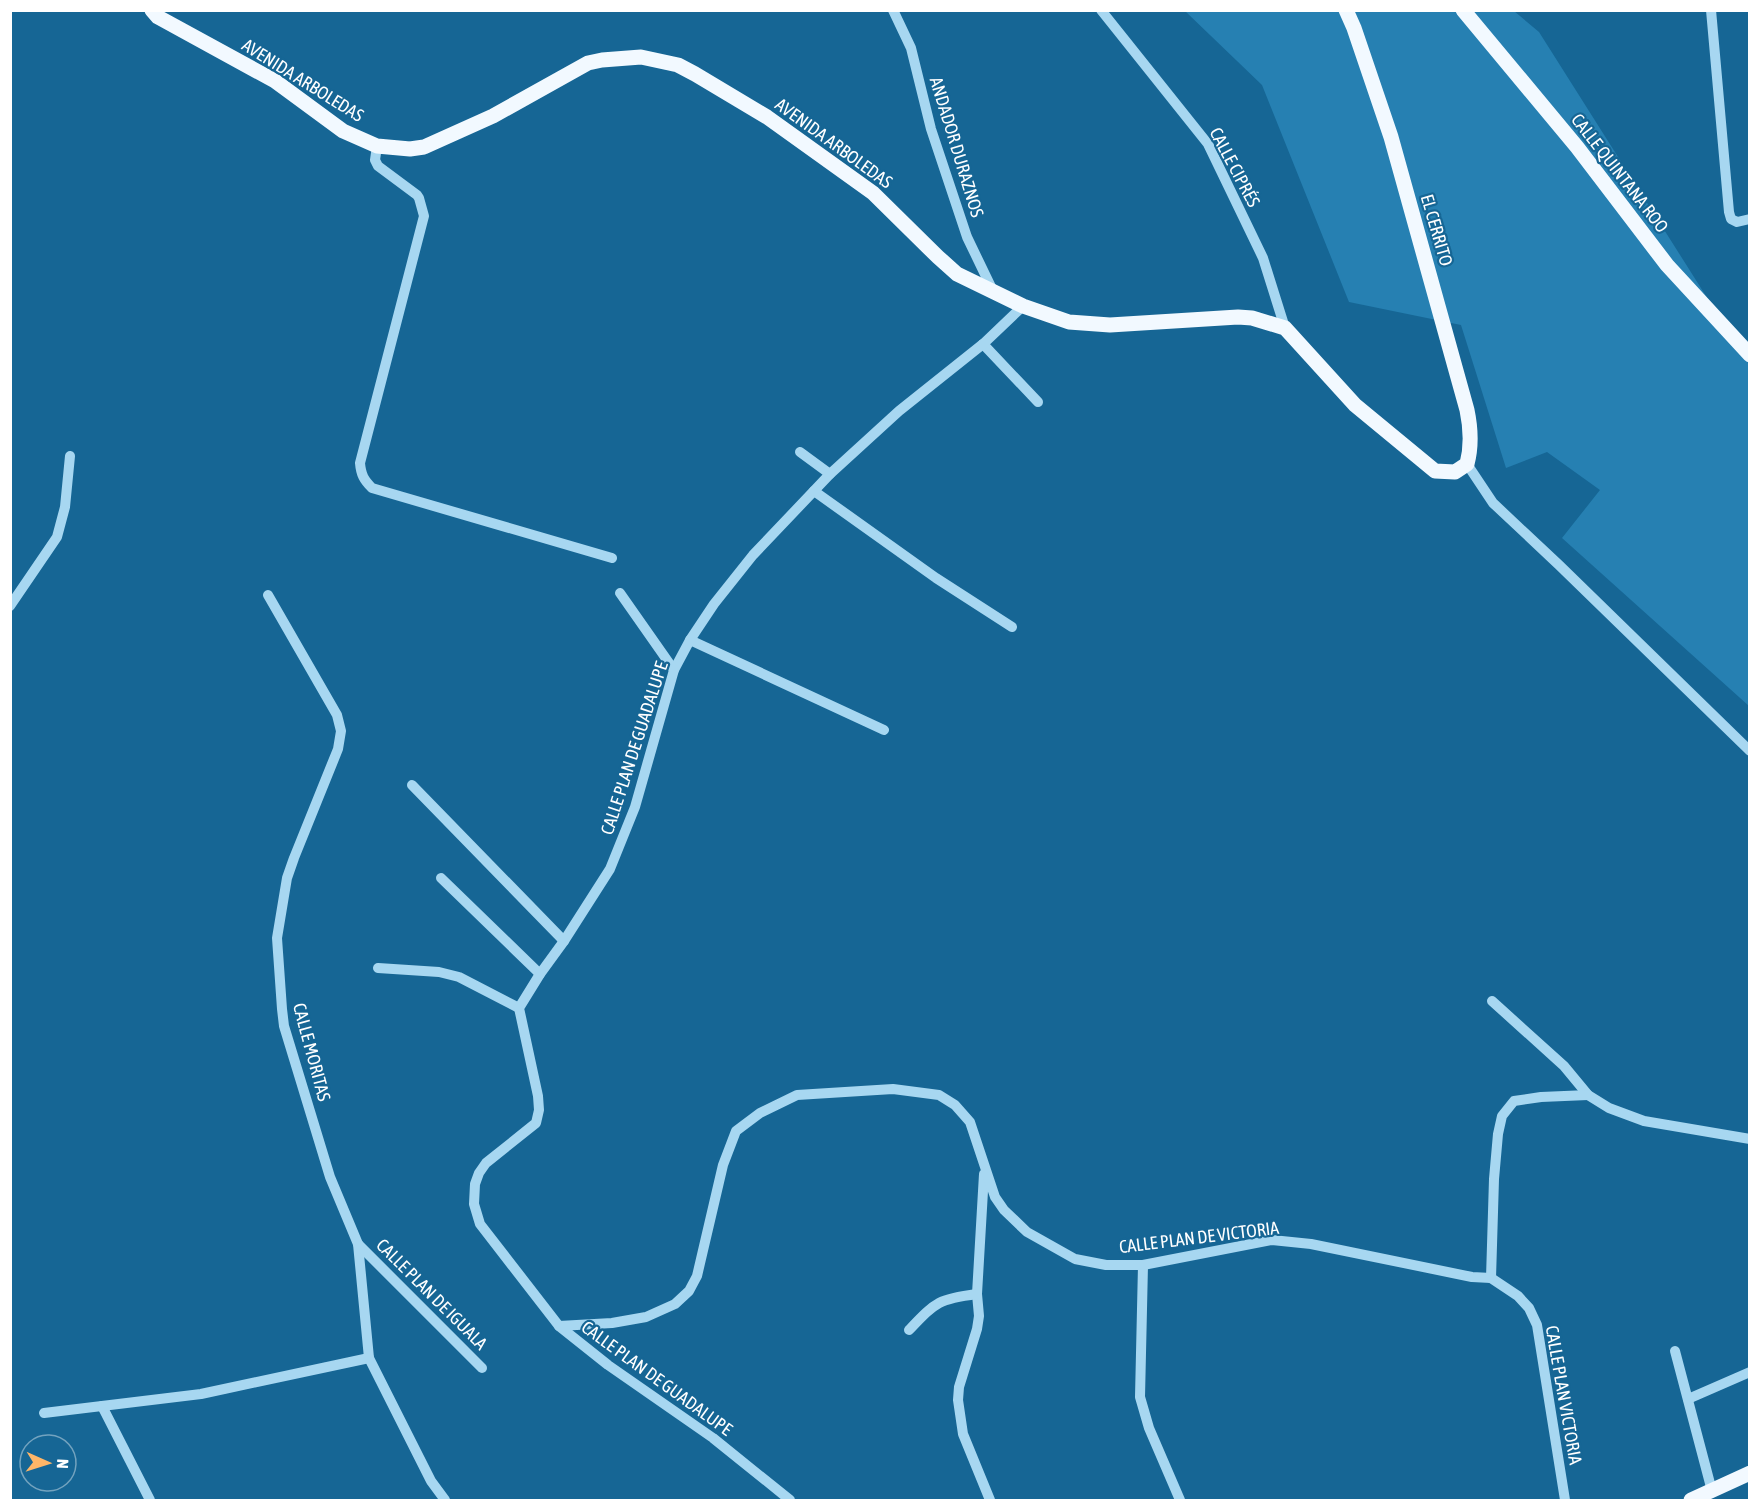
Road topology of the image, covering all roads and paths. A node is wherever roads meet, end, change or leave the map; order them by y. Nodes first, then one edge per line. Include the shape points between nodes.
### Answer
1 (152, 10) edge
2 (893, 10) edge
3 (1101, 10) edge
4 (1346, 10) edge
5 (1463, 10) edge
6 (1711, 10) edge
7 (377, 146) junction
8 (1749, 219) edge
9 (993, 292) junction
10 (1023, 306) junction
11 (1285, 328) junction
12 (983, 344) junction
13 (1749, 355) edge
14 (1038, 402) dead end
15 (800, 452) dead end
16 (70, 456) dead end
17 (1467, 464) junction
18 (830, 474) junction
19 (814, 491) junction
20 (612, 558) dead end
21 (620, 593) dead end
22 (268, 595) dead end
23 (10, 606) edge
24 (1012, 627) dead end
25 (690, 640) junction
26 (674, 670) junction
27 (884, 730) dead end
28 (1749, 751) edge
29 (412, 785) dead end
30 (441, 878) dead end
31 (564, 941) junction
32 (378, 968) dead end
33 (540, 974) junction
34 (1492, 1001) dead end
35 (519, 1008) junction
36 (1588, 1095) junction
37 (1749, 1139) edge
38 (984, 1167) junction
39 (358, 1244) junction
40 (1143, 1265) junction
41 (1491, 1278) junction
42 (977, 1294) junction
43 (559, 1326) junction
44 (909, 1330) dead end
45 (1675, 1351) dead end
46 (369, 1358) junction
47 (482, 1368) dead end
48 (1749, 1372) edge
49 (1688, 1399) junction
50 (102, 1406) junction
51 (44, 1413) dead end
52 (1749, 1473) edge
53 (1712, 1491) junction
54 (150, 1500) edge
55 (444, 1500) edge
56 (790, 1500) edge
57 (990, 1500) edge
58 (1180, 1500) edge
59 (1565, 1500) edge
60 (1691, 1500) edge

1 - 7 main road, AVENIDA ARBOLEDAS via 275,81 343,131
2 - 9 street, ANDADOR DURAZNOS via 910,48 967,237
3 - 11 street, CALLE CIPRÉS via 1208,144 1263,258
4 - 17 main road, EL CERRITO via 1391,137 1467,410 1471,448
5 - 13 main road, CALLE QUINTANA ROO via 1577,147 1667,266
6 - 8 street via 1729,213 1737,222
7 - 9 main road, AVENIDA ARBOLEDAS via 424,147 492,116 588,63 641,57 678,65 767,117 836,165 873,193 957,274
7 - 20 street via 378,166 417,195 424,216 360,463 365,482 372,488
9 - 10 main road, AVENIDA ARBOLEDAS
10 - 11 main road, AVENIDA ARBOLEDAS via 1069,322 1110,325 1238,316
10 - 12 street, CALLE PLAN DE GUADALUPE
11 - 17 main road via 1355,405 1435,471 1455,472
12 - 14 street
12 - 18 street, CALLE PLAN DE GUADALUPE via 899,411
15 - 18 street
16 - 23 street via 65,507 57,537
17 - 28 street via 1493,503
18 - 19 street, CALLE PLAN DE GUADALUPE
19 - 24 street
19 - 25 street, CALLE PLAN DE GUADALUPE via 753,555
21 - 26 street
22 - 39 street, CALLE MORITAS via 337,715 341,731 338,749 287,878 277,938 284,1026 330,1177
25 - 26 street, CALLE PLAN DE GUADALUPE
25 - 27 street
26 - 31 street, CALLE PLAN DE GUADALUPE via 635,807 610,869
29 - 31 street
30 - 33 street
31 - 33 street, CALLE PLAN DE GUADALUPE
32 - 35 street via 459,977
33 - 35 street, CALLE PLAN DE GUADALUPE
34 - 36 street via 1564,1065
35 - 43 street, CALLE PLAN DE GUADALUPE via 539,1110 536,1123 479,1173 474,1204 480,1224
36 - 37 street via 1644,1121
36 - 41 street via 1514,1101 1502,1116 1494,1179
38 - 40 street, CALLE PLAN DE VICTORIA via 995,1197 1027,1232 1075,1259 1106,1265
38 - 42 street
38 - 43 street, CALLE PLAN DE VICTORIA via 970,1122 939,1095 893,1089 797,1095 760,1113 736,1131 723,1165 697,1276 689,1291 675,1304 646,1317
39 - 46 street, CALLE MORITAS
39 - 47 street, CALLE PLAN DE IGUALA
40 - 41 street, CALLE PLAN DE VICTORIA via 1272,1240
40 - 58 street via 1140,1396 1149,1428
41 - 59 street, CALLE PLAN VICTORIA via 1518,1296 1537,1325
42 - 44 street via 936,1303
42 - 57 street via 977,1329 958,1400 963,1434
43 - 56 street, CALLE PLAN DE GUADALUPE via 713,1438
45 - 49 street
46 - 50 street via 201,1394
46 - 55 street
48 - 49 street
49 - 53 street
50 - 51 street
50 - 54 street
52 - 53 main road
53 - 60 main road

